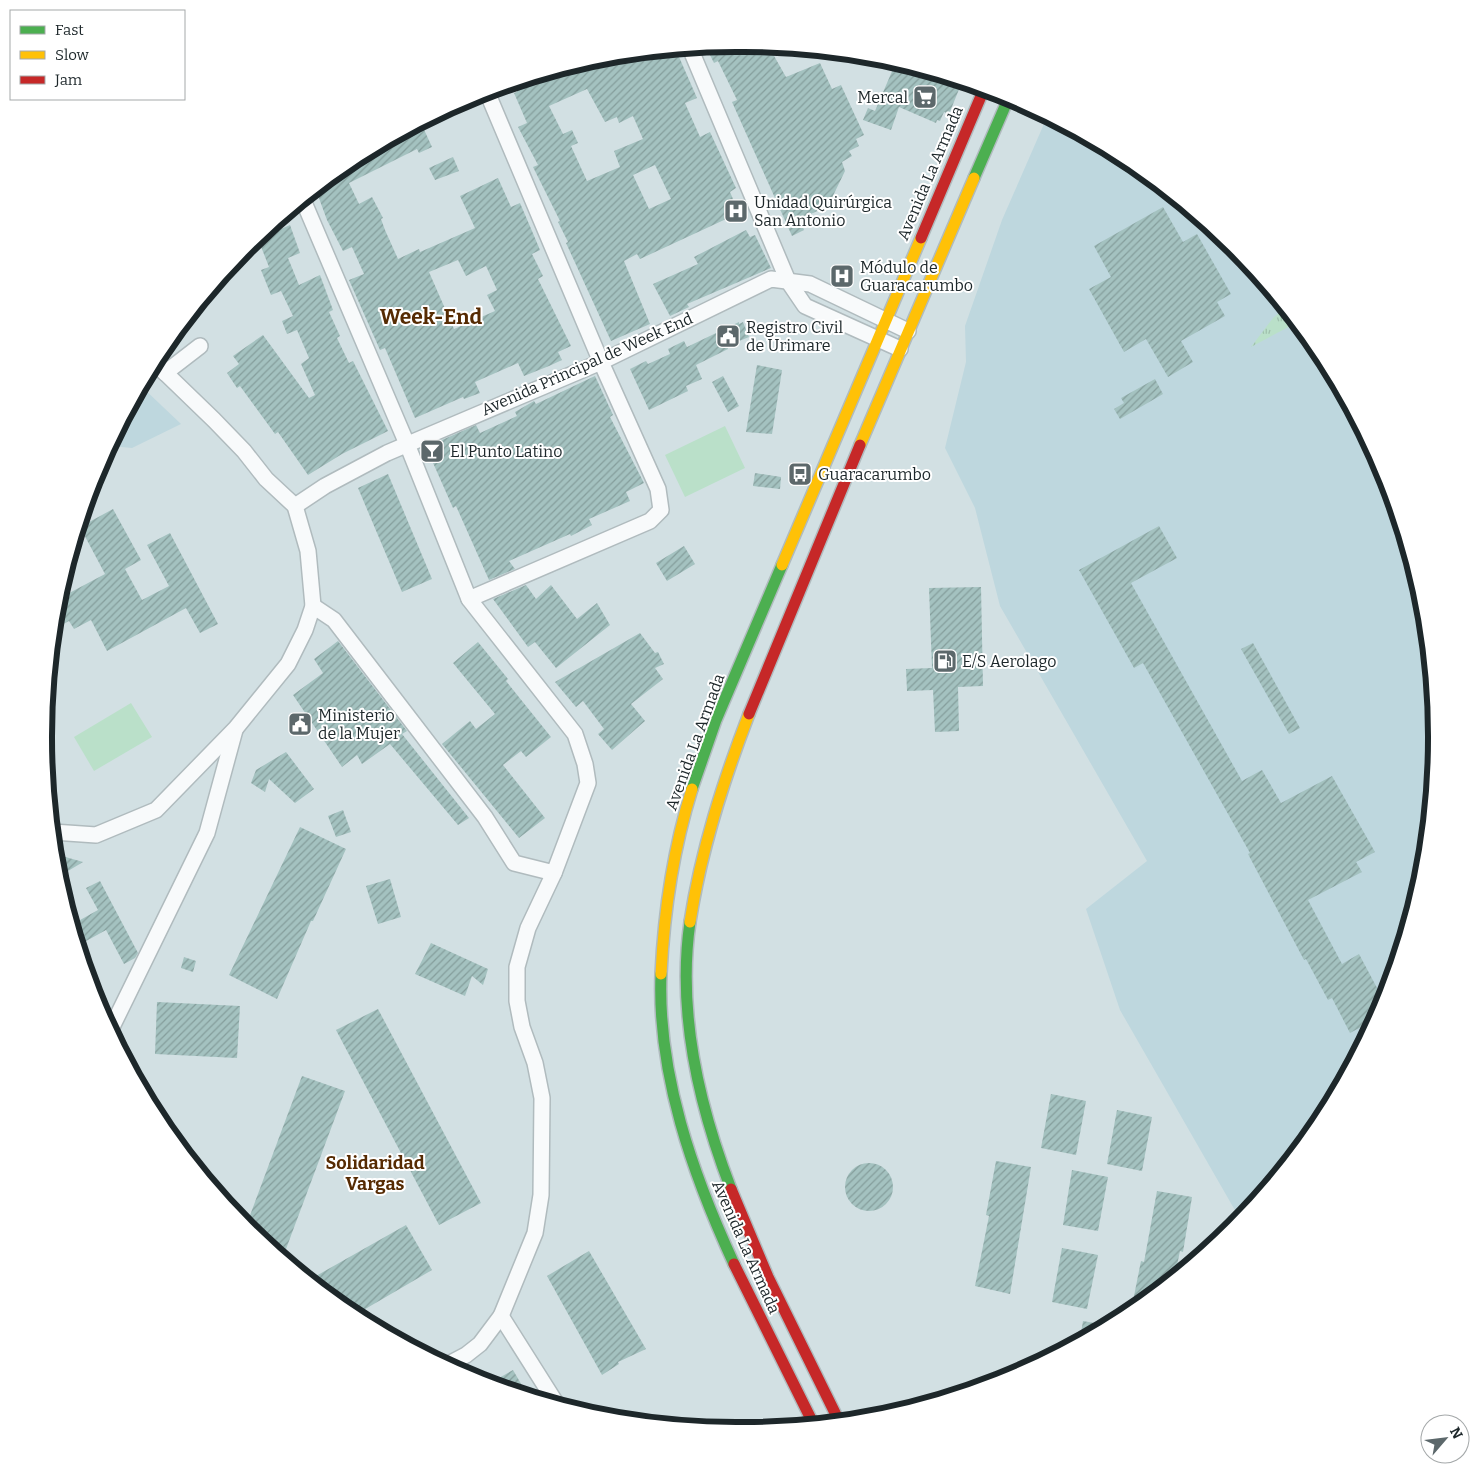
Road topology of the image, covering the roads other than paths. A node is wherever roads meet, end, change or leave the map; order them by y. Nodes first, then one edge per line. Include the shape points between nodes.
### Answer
1 (693, 54) edge
2 (981, 96) edge
3 (490, 99) edge
4 (1005, 105) edge
5 (306, 206) edge
6 (788, 281) junction
7 (884, 320) junction
8 (908, 330) junction
9 (877, 339) junction
10 (200, 346) dead end
11 (900, 349) junction
12 (601, 362) junction
13 (162, 367) edge
14 (160, 368) edge
15 (407, 444) junction
16 (295, 506) junction
17 (469, 599) junction
18 (312, 606) junction
19 (236, 728) junction
20 (59, 832) edge
21 (554, 873) junction
22 (114, 1020) edge
23 (501, 1316) junction
24 (455, 1360) edge
25 (549, 1395) edge
26 (836, 1415) edge
27 (810, 1418) edge

1 - 6 street
2 - 7 main road, Avenida La Armada
3 - 12 street
4 - 8 main road, Avenida La Armada
5 - 15 street
6 - 7 street, Avenida Principal de Week End via 810,284
6 - 9 street via 804,306
6 - 12 street, Avenida Principal de Week End via 771,279
7 - 8 street, Avenida Principal de Week End
7 - 9 main road, Avenida La Armada
8 - 11 main road, Avenida La Armada
9 - 11 street
9 - 27 main road, Avenida La Armada via 710,737 683,823 662,925 660,968 665,1036 684,1139 727,1253
10 - 13 street
11 - 26 main road, Avenida La Armada via 812,555 727,771 701,858 687,976 689,1021 696,1065 731,1191 766,1274
12 - 15 street, Avenida Principal de Week End
12 - 17 street via 658,489 661,510 650,521
14 - 16 street
15 - 16 street, Avenida Principal de Week End via 355,469
15 - 17 street
16 - 18 street via 308,551
17 - 21 street via 575,734 585,764 588,783
18 - 19 street via 288,664
18 - 21 street via 334,620 485,817 514,863
19 - 20 street via 156,810 96,835
19 - 22 street via 207,833
21 - 23 street via 528,928 516,967 522,1027 536,1063 542,1098 541,1195 535,1233
23 - 24 street via 480,1344
23 - 25 street

